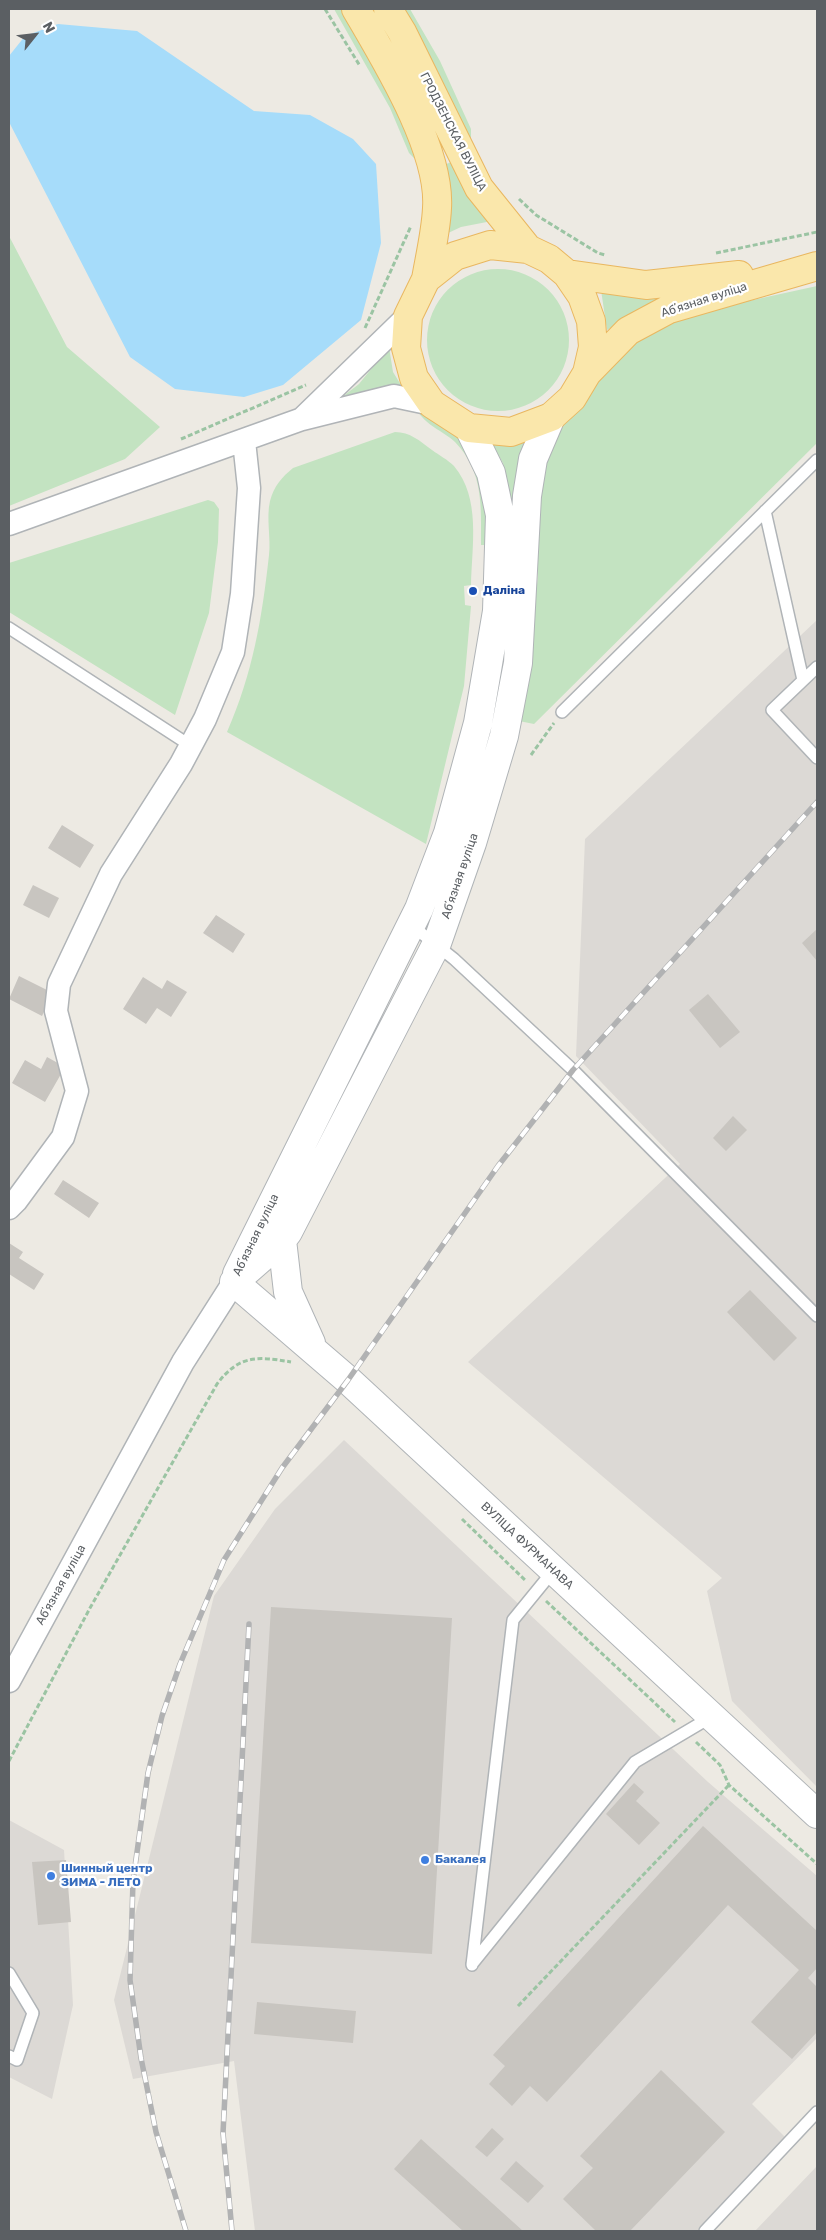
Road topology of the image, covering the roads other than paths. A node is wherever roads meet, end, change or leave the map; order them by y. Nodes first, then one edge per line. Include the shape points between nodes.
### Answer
1 (356, 9) edge
2 (388, 9) edge
3 (528, 249) junction
4 (814, 267) edge
5 (567, 274) junction
6 (426, 279) junction
7 (408, 316) junction
8 (587, 373) junction
9 (432, 404) junction
10 (551, 417) junction
11 (302, 419) junction
12 (469, 428) junction
13 (244, 441) junction
14 (817, 460) edge
15 (765, 511) junction
16 (9, 524) edge
17 (9, 628) edge
18 (817, 667) edge
19 (804, 680) junction
20 (562, 712) road end
21 (191, 746) junction
22 (817, 758) edge
23 (412, 925) junction
24 (437, 943) junction
25 (9, 1208) edge
26 (282, 1240) junction
27 (234, 1282) junction
28 (817, 1316) edge
29 (306, 1358) junction
30 (544, 1581) junction
31 (9, 1681) edge
32 (711, 1716) junction
33 (817, 1814) edge
34 (9, 1973) edge
35 (9, 2056) edge
36 (817, 2112) edge
37 (705, 2231) edge

1 - 6 main road via 400,85 432,163 437,206
2 - 3 main road, ГРОДЗЕНСКАЯ ВУЛІЦА via 479,188
3 - 5 main road, Абʼязная вуліца via 549,259
3 - 6 main road, Абʼязная вуліца via 490,245 455,256
4 - 5 main road, Абʼязная вуліца via 646,285
4 - 8 main road, Абʼязная вуліца via 669,309 628,332
5 - 8 main road, Абʼязная вуліца via 582,296 591,321 593,347
6 - 7 main road, Абʼязная вуліца
7 - 9 main road, Абʼязная вуліца via 406,348 414,378
7 - 11 street
8 - 10 main road, Абʼязная вуліца via 572,398
9 - 11 street via 394,396
9 - 12 main road, Абʼязная вуліца
10 - 12 main road, Абʼязная вуліца via 511,432
10 - 24 street, Абʼязная вуліца via 533,460 527,496 518,663 504,736 472,843
11 - 13 street
12 - 23 street, Абʼязная вуліца via 491,473 500,515 497,611 476,732 448,834
13 - 16 street
13 - 21 street via 249,488 242,594 233,652
14 - 15 lane
15 - 19 lane
15 - 20 lane
17 - 21 lane
18 - 19 lane
19 - 22 lane via 772,710
21 - 25 street via 112,874 59,984 56,1011 77,1091 63,1137
23 - 24 lane
23 - 27 street, Абʼязная вуліца
24 - 26 street, Абʼязная вуліца
24 - 28 lane via 573,1070
26 - 27 street, Абʼязная вуліца
26 - 29 street via 288,1292
27 - 29 street, ВУЛІЦА ФУРМАНАВА
27 - 31 street, Абʼязная вуліца via 183,1362
29 - 30 street, ВУЛІЦА ФУРМАНАВА
30 - 32 street, ВУЛІЦА ФУРМАНАВА
30 - 32 lane via 513,1620 472,1965 635,1762
32 - 33 street, ВУЛІЦА ФУРМАНАВА
34 - 35 lane via 33,2013 17,2060
36 - 37 lane

